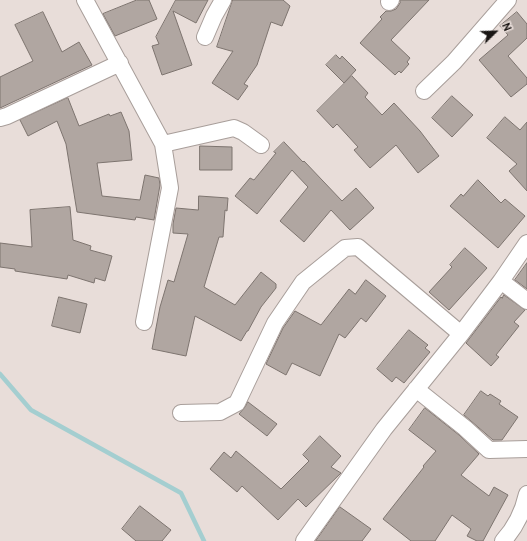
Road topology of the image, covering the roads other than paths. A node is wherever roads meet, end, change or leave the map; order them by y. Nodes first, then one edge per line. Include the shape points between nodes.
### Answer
1 (85, 0) edge
2 (223, 0) edge
3 (508, 0) edge
4 (205, 38) dead end
5 (120, 63) junction
6 (424, 91) dead end
7 (0, 118) edge
8 (163, 144) junction
9 (261, 144) dead end
10 (527, 243) edge
11 (501, 281) junction
12 (527, 301) edge
13 (144, 322) dead end
14 (461, 334) junction
15 (416, 389) junction
16 (181, 413) dead end
17 (527, 449) edge
18 (527, 494) edge
19 (304, 541) edge
20 (503, 541) edge

1 - 5 street
2 - 4 street
3 - 6 street via 454,62
5 - 7 street
5 - 8 street
8 - 9 street via 234,128
8 - 13 street via 170,188
10 - 11 street
11 - 12 street
11 - 14 street
14 - 15 street
14 - 16 street via 358,247 345,248 303,282 275,323 237,403 220,412
15 - 17 street via 489,450
15 - 19 street via 384,429
18 - 20 street via 513,530

